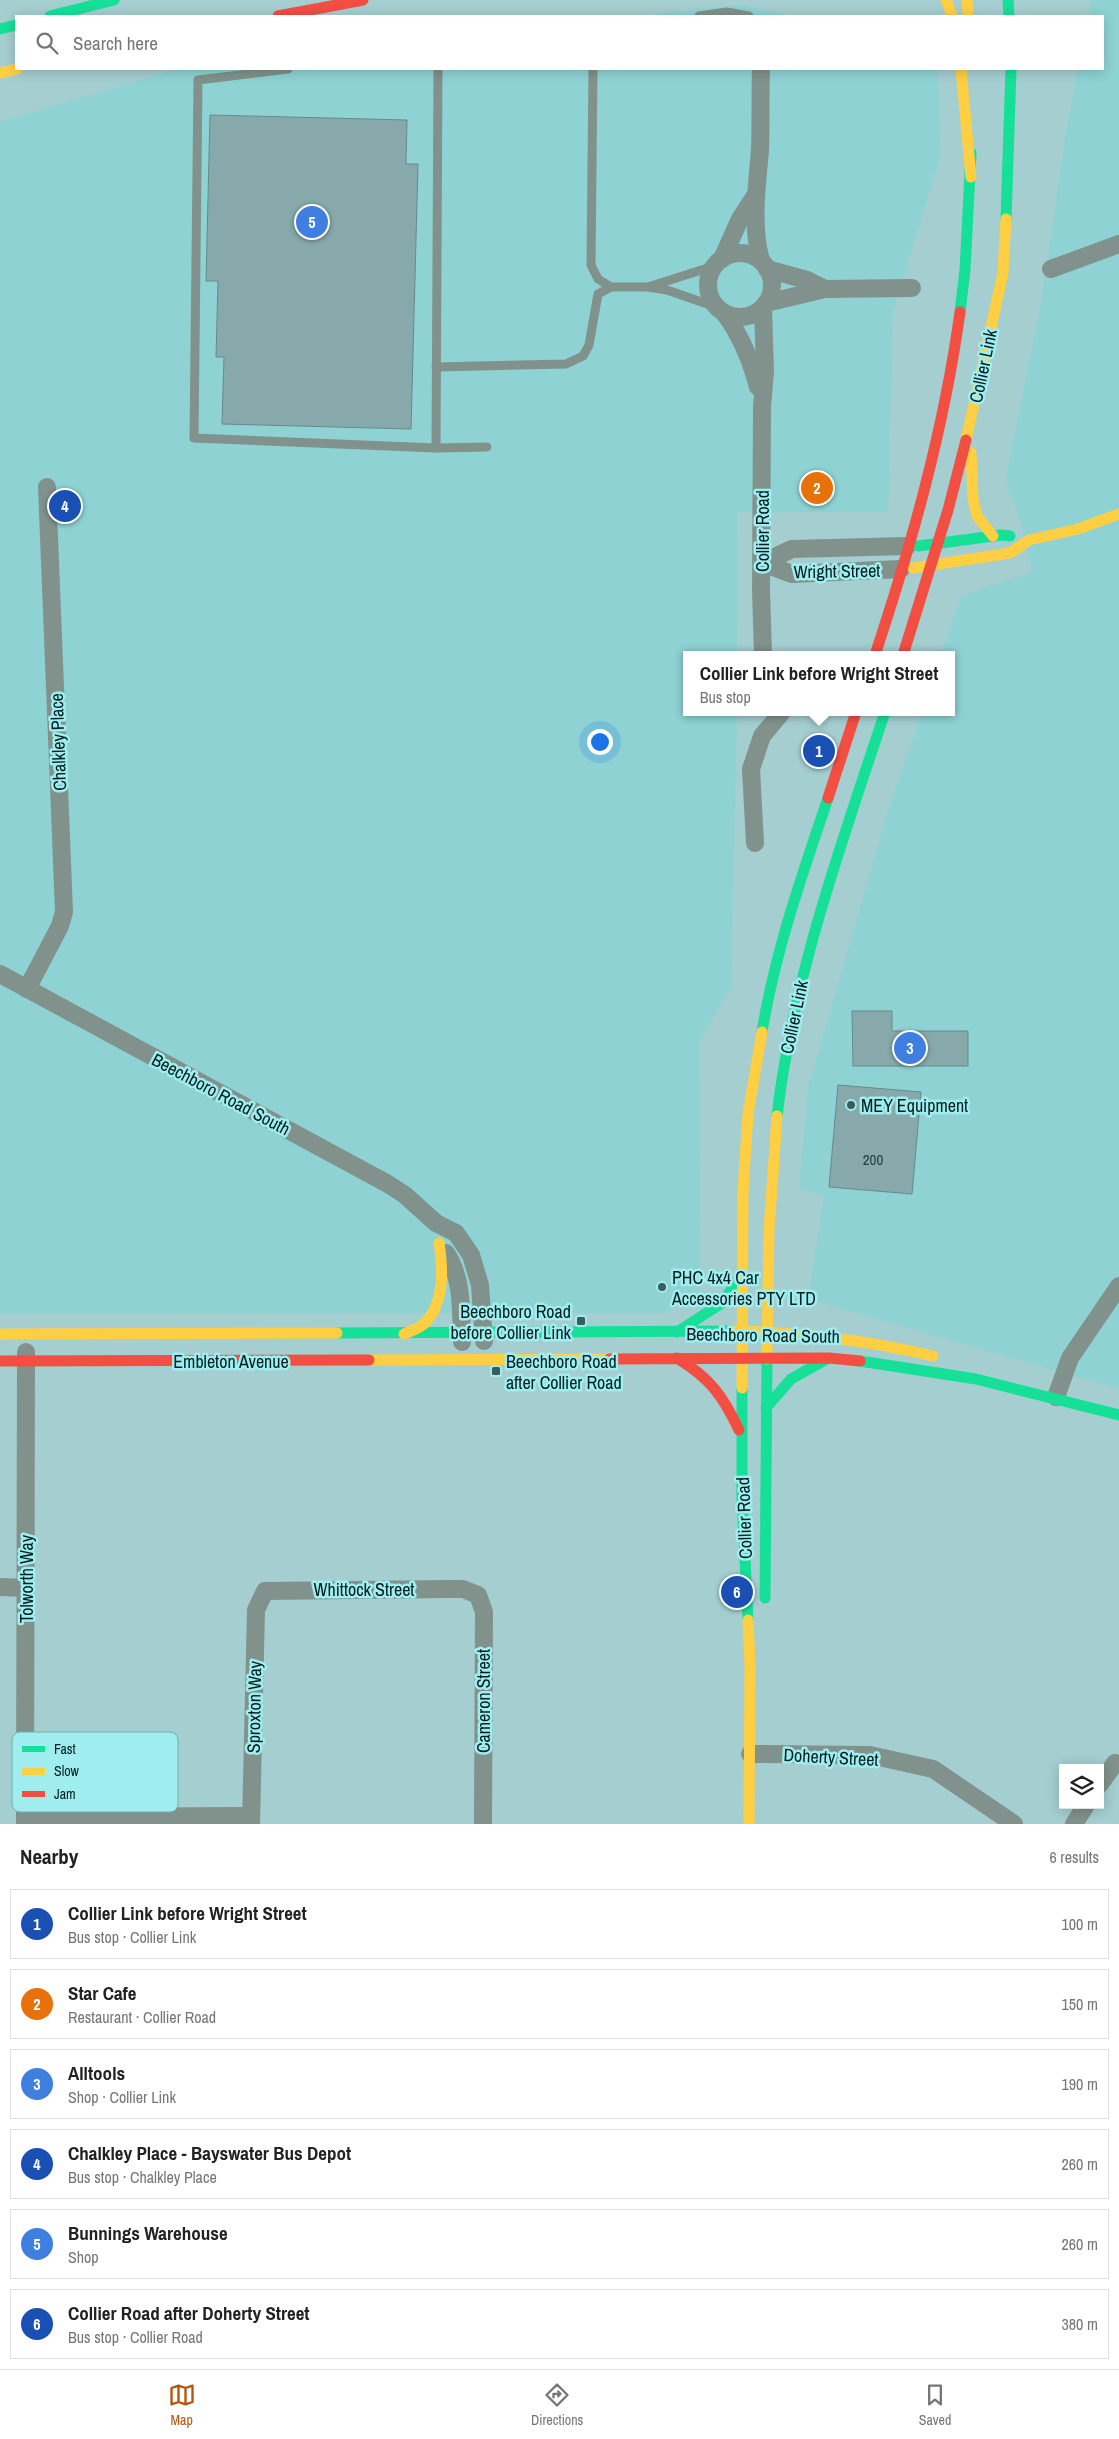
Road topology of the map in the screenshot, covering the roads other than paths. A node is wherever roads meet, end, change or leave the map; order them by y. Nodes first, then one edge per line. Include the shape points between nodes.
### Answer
1 (114, 0) edge
2 (363, 0) edge
3 (946, 0) edge
4 (967, 0) edge
5 (1008, 0) edge
6 (54, 15) edge
7 (283, 15) edge
8 (707, 15) edge
9 (744, 15) edge
10 (952, 15) edge
11 (968, 15) edge
12 (1009, 15) edge
13 (15, 25) edge
14 (0, 29) edge
15 (15, 69) edge
16 (280, 70) edge
17 (438, 70) edge
18 (593, 70) edge
19 (761, 70) edge
20 (961, 70) edge
21 (971, 70) edge
22 (1011, 70) edge
23 (0, 73) edge
24 (971, 177) junction
25 (755, 196) junction
26 (1119, 244) edge
27 (718, 262) junction
28 (764, 265) junction
29 (1051, 269) dead end
30 (611, 287) junction
31 (648, 287) junction
32 (912, 288) dead end
33 (825, 289) junction
34 (765, 305) junction
35 (720, 310) junction
36 (436, 367) junction
37 (762, 407) junction
38 (969, 427) junction
39 (487, 447) dead end
40 (436, 448) junction
41 (47, 487) dead end
42 (1119, 514) edge
43 (993, 536) junction
44 (1029, 540) junction
45 (937, 544) junction
46 (907, 546) junction
47 (762, 563) junction
48 (930, 567) junction
49 (901, 569) junction
50 (763, 651) edge
51 (876, 651) edge
52 (904, 651) edge
53 (779, 716) edge
54 (855, 716) edge
55 (883, 716) edge
56 (756, 843) dead end
57 (0, 974) edge
58 (27, 988) junction
59 (436, 1222) junction
60 (439, 1243) junction
61 (741, 1276) junction
62 (1119, 1286) edge
63 (483, 1332) junction
64 (676, 1332) junction
65 (742, 1332) junction
66 (767, 1332) junction
67 (461, 1333) junction
68 (0, 1334) edge
69 (26, 1334) junction
70 (404, 1334) junction
71 (273, 1335) junction
72 (678, 1358) junction
73 (742, 1358) junction
74 (767, 1358) junction
75 (829, 1358) junction
76 (942, 1358) dead end
77 (462, 1360) junction
78 (484, 1360) junction
79 (328, 1361) junction
80 (0, 1362) edge
81 (26, 1362) junction
82 (970, 1366) dead end
83 (1033, 1390) junction
84 (1056, 1397) junction
85 (766, 1408) junction
86 (1119, 1414) edge
87 (742, 1436) junction
88 (0, 1587) edge
89 (26, 1588) junction
90 (463, 1589) joint
91 (265, 1591) joint
92 (765, 1609) dead end
93 (25, 1732) edge
94 (760, 1754) junction
95 (1115, 1763) dead end
96 (1104, 1778) edge
97 (1083, 1809) edge
98 (25, 1820) edge
99 (251, 1820) edge
100 (483, 1824) edge
101 (749, 1824) edge
102 (1014, 1824) edge
103 (1074, 1824) edge

1 - 6 main road
2 - 7 main road
3 - 10 main road
4 - 11 main road
5 - 12 main road
8 - 9 lane via 727,12
13 - 14 main road
15 - 23 main road
16 - 40 lane via 198,80 194,438
17 - 36 lane
18 - 30 lane via 591,265 598,279
19 - 25 street via 760,148
20 - 24 main road
21 - 24 main road, Collier Link
22 - 38 main road, Collier Link via 1010,178 1003,274
24 - 46 main road, Collier Link via 965,270 953,362 935,453
25 - 27 street
25 - 28 street via 756,243
26 - 29 street
27 - 28 street via 742,253
27 - 31 lane
27 - 35 street via 709,276 708,287 710,298
28 - 33 street
28 - 34 street via 772,288
30 - 31 lane
30 - 36 lane via 598,294 589,345 583,356 566,364
31 - 35 lane via 693,298
32 - 33 street
33 - 34 street
34 - 35 street via 755,314 745,317
34 - 37 street, Collier Road
35 - 37 street, Collier Road via 736,329 752,366
36 - 40 lane
37 - 47 street, Collier Road
38 - 43 main road via 973,499 977,516
38 - 45 main road, Collier Link
39 - 40 lane
41 - 58 street, Chalkley Place via 64,912 60,926
42 - 44 main road, Wright Street via 1078,529
43 - 44 main road, Wright Street via 1001,534
43 - 45 main road, Wright Street
44 - 48 main road, Wright Street via 1010,553
45 - 46 main road, Wright Street
45 - 48 main road, Collier Link
46 - 47 street, Wright Street via 792,549
46 - 49 main road, Collier Link
47 - 49 street, Wright Street via 792,574
47 - 50 street, Collier Road
48 - 49 main road, Wright Street
48 - 52 main road, Collier Link
49 - 51 main road, Collier Link
53 - 56 street via 762,736 751,769
54 - 61 main road, Collier Link via 809,849 769,988 748,1114
55 - 66 main road, Collier Link via 821,910 785,1056 770,1166
57 - 58 street, Beechboro Road South
58 - 59 street, Beechboro Road South via 388,1184 419,1205
59 - 60 street
59 - 63 street, Beechboro Road South via 456,1233 471,1255 480,1285
60 - 67 street via 455,1271
60 - 70 main road via 443,1270 434,1309 424,1324
61 - 64 main road via 737,1287 724,1302
61 - 65 main road, Collier Link
62 - 84 street via 1070,1358
63 - 64 main road, Beechboro Road South
63 - 67 main road, Beechboro Road South
63 - 78 street, Beechboro Road South
64 - 65 main road, Beechboro Road South
65 - 66 main road, Beechboro Road South
65 - 73 main road, Collier Road
66 - 74 main road, Collier Road
66 - 76 main road, Beechboro Road South via 849,1337
67 - 70 main road, Embleton Avenue
67 - 77 street
68 - 69 main road, Embleton Avenue
69 - 71 main road, Embleton Avenue
69 - 81 street, Tolworth Way
70 - 71 main road, Embleton Avenue
71 - 79 main road via 275,1343 283,1348 301,1349
72 - 73 main road, Beechboro Road South
72 - 78 main road, Beechboro Road South
72 - 87 main road via 715,1384
73 - 74 main road, Beechboro Road South
73 - 87 main road, Collier Road
74 - 75 main road, Beechboro Road South
74 - 85 main road, Collier Road
75 - 83 main road, Beechboro Road South via 917,1368
75 - 85 main road via 789,1379
77 - 78 main road, Beechboro Road South
77 - 79 main road, Embleton Avenue
79 - 81 main road, Embleton Avenue
80 - 81 main road, Embleton Avenue
81 - 89 street, Tolworth Way
82 - 83 main road, Beechboro Road South via 1007,1377
83 - 84 main road, Beechboro Road South
84 - 86 main road, Beechboro Road South
85 - 92 main road, Collier Road
87 - 94 main road, Collier Road via 743,1513
88 - 89 street
89 - 93 street, Tolworth Way
90 - 91 street, Whittock Street
90 - 100 street, Cameron Street via 478,1594 484,1612
91 - 99 street, Sproxton Way via 256,1610
94 - 101 main road, Collier Road
94 - 102 street, Doherty Street via 870,1755 932,1770
95 - 96 street
97 - 103 street
98 - 99 street

